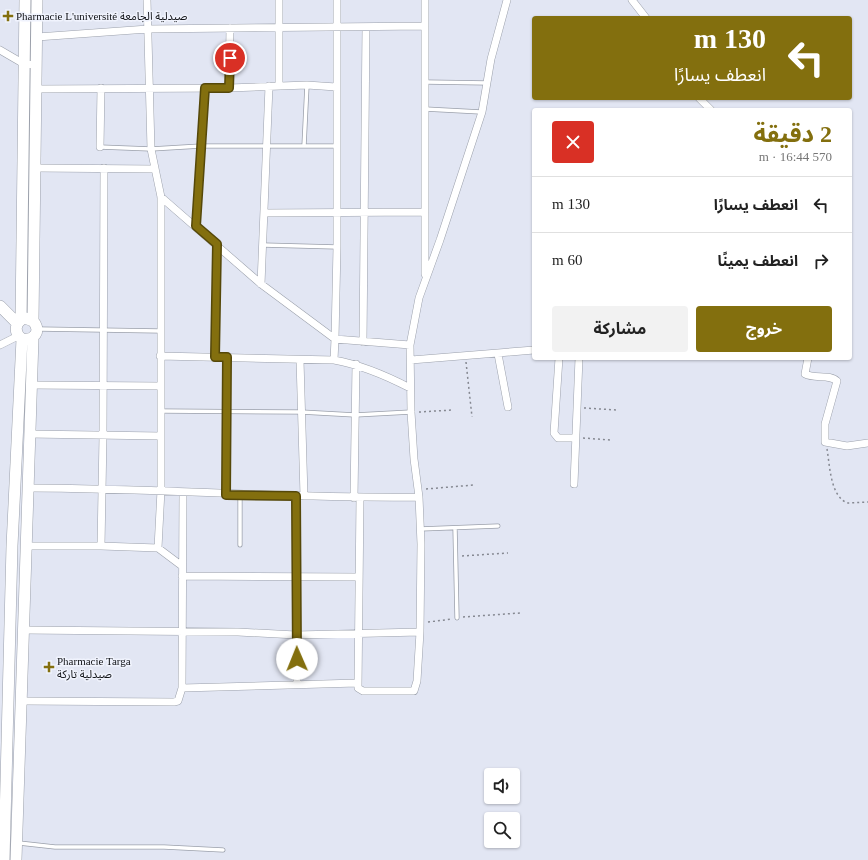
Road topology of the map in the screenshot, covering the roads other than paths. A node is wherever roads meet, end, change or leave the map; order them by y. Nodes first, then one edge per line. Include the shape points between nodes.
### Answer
1 (25, 0) edge
2 (37, 0) edge
3 (147, 0) edge
4 (279, 0) edge
5 (337, 0) edge
6 (425, 0) edge
7 (507, 0) edge
8 (632, 0) edge
9 (644, 16) edge
10 (425, 26) junction
11 (366, 27) junction
12 (230, 28) junction
13 (279, 28) junction
14 (336, 28) junction
15 (148, 29) junction
16 (37, 37) junction
17 (0, 50) edge
18 (24, 64) junction
19 (36, 65) junction
20 (425, 82) junction
21 (488, 83) junction
22 (279, 85) junction
23 (307, 85) junction
24 (269, 86) junction
25 (150, 87) junction
26 (336, 87) junction
27 (101, 88) junction
28 (205, 88) junction
29 (229, 88) junction
30 (37, 89) junction
31 (700, 100) edge
32 (709, 108) edge
33 (425, 109) junction
34 (482, 112) junction
35 (201, 146) junction
36 (267, 146) junction
37 (304, 146) junction
38 (337, 146) junction
39 (100, 147) joint
40 (151, 149) junction
41 (35, 168) junction
42 (104, 168) junction
43 (155, 169) junction
44 (161, 197) junction
45 (264, 212) junction
46 (425, 212) junction
47 (337, 214) junction
48 (365, 214) junction
49 (196, 226) junction
50 (217, 244) junction
51 (263, 245) junction
52 (337, 247) junction
53 (425, 279) junction
54 (261, 284) junction
55 (0, 306) edge
56 (19, 322) junction
57 (103, 329) junction
58 (160, 331) junction
59 (29, 332) junction
60 (334, 339) junction
61 (363, 342) junction
62 (0, 345) edge
63 (410, 345) junction
64 (532, 350) edge
65 (498, 354) junction
66 (160, 356) junction
67 (215, 357) junction
68 (227, 357) junction
69 (300, 360) junction
70 (334, 360) junction
71 (411, 360) junction
72 (560, 360) edge
73 (579, 360) edge
74 (808, 360) edge
75 (356, 364) junction
76 (30, 385) junction
77 (102, 386) junction
78 (160, 386) junction
79 (410, 388) junction
80 (508, 407) dead end
81 (161, 411) junction
82 (227, 411) junction
83 (301, 412) junction
84 (411, 412) junction
85 (355, 415) junction
86 (29, 434) junction
87 (103, 436) junction
88 (161, 436) junction
89 (575, 438) junction
90 (868, 443) edge
91 (574, 484) dead end
92 (28, 488) junction
93 (101, 488) junction
94 (161, 490) junction
95 (183, 492) junction
96 (418, 493) junction
97 (226, 495) junction
98 (240, 495) junction
99 (296, 496) junction
100 (304, 496) junction
101 (357, 498) junction
102 (498, 526) dead end
103 (455, 528) junction
104 (420, 529) junction
105 (240, 545) dead end
106 (26, 546) junction
107 (101, 546) junction
108 (158, 548) junction
109 (182, 566) junction
110 (182, 576) junction
111 (296, 576) junction
112 (358, 577) junction
113 (457, 618) road end
114 (23, 630) junction
115 (182, 632) junction
116 (358, 632) junction
117 (420, 632) junction
118 (296, 635) junction
119 (297, 683) junction
120 (356, 683) junction
121 (182, 688) junction
122 (22, 701) junction
123 (3, 755) edge
124 (16, 843) junction
125 (223, 850) dead end
126 (4, 860) edge
127 (16, 860) edge

1 - 18 street
2 - 16 street
3 - 15 street
4 - 13 street
5 - 14 street
6 - 10 street
7 - 21 street via 491,59
8 - 9 street
10 - 11 street
10 - 20 street
11 - 14 street
11 - 48 street
12 - 13 street
12 - 15 street
12 - 29 street
13 - 14 street
13 - 22 street
14 - 26 street
15 - 16 street
15 - 25 street
16 - 19 street
17 - 18 street
18 - 19 street
18 - 56 street
19 - 30 street
20 - 21 lane
20 - 33 street
21 - 34 street
22 - 23 street
22 - 24 street
23 - 26 street
23 - 37 lane
24 - 29 street
24 - 36 street
25 - 27 street
25 - 28 street
25 - 40 street
26 - 38 street
27 - 30 street
27 - 39 street
28 - 29 street
28 - 35 street
30 - 41 street
31 - 32 street
33 - 34 lane
33 - 46 street
34 - 53 street
35 - 36 lane
35 - 40 lane
35 - 49 street
36 - 37 lane
36 - 45 street
37 - 38 lane
38 - 47 street
39 - 40 lane
40 - 43 street
41 - 42 street
41 - 59 street
42 - 43 street
42 - 57 street
43 - 44 street
44 - 49 street
44 - 58 street
45 - 47 street
45 - 51 street
46 - 48 street
46 - 53 street
47 - 48 street
47 - 52 street
48 - 61 street
49 - 50 street
50 - 54 street
50 - 67 street
51 - 52 lane
51 - 54 street
52 - 60 street
53 - 63 street via 418,298
54 - 60 street
55 - 56 street
56 - 59 street via 16,327
56 - 59 street via 25,318
57 - 58 lane
57 - 59 lane
57 - 77 street
58 - 66 street
59 - 62 street
59 - 76 street
59 - 123 street via 15,480
60 - 61 street
60 - 70 street
61 - 63 street
63 - 71 street
64 - 65 street
65 - 71 street
65 - 80 street
66 - 67 street
66 - 78 street
67 - 68 street
68 - 69 street
68 - 82 street
69 - 70 street
69 - 83 street
70 - 75 street
71 - 79 street
72 - 89 street via 554,434 558,438
73 - 89 street
74 - 90 street via 805,370 807,375 837,381 825,424 825,442 847,446
75 - 79 street
75 - 85 street
76 - 77 street
76 - 86 street
77 - 78 street
77 - 87 street
78 - 81 street
79 - 84 street
81 - 82 lane
81 - 88 street
82 - 83 lane
82 - 97 street
83 - 85 lane
83 - 100 street
84 - 85 lane
84 - 96 street
85 - 101 street
86 - 87 street
86 - 92 street
87 - 88 street
87 - 93 street
88 - 94 street
89 - 91 street
92 - 93 street
92 - 106 street
93 - 94 street
93 - 107 street
94 - 95 street
94 - 108 street
95 - 97 street
95 - 109 street
96 - 101 street
96 - 104 street
97 - 98 street
98 - 99 street
98 - 105 lane
99 - 100 street
99 - 111 street
100 - 101 street
101 - 112 street
102 - 103 lane
103 - 104 lane
103 - 113 lane
104 - 117 street
106 - 107 street
106 - 114 street
107 - 108 street
108 - 109 street
109 - 110 street
110 - 111 street
110 - 115 street
111 - 112 street
111 - 118 street
112 - 116 street
114 - 115 street
114 - 122 street
115 - 118 street
115 - 121 street
116 - 117 street
116 - 118 street
116 - 120 street
117 - 120 street via 414,691 363,691 359,690
118 - 119 street
119 - 120 street
119 - 121 street
121 - 122 street via 180,697 174,702
122 - 124 street
123 - 126 street
124 - 125 lane via 55,847
124 - 127 street

